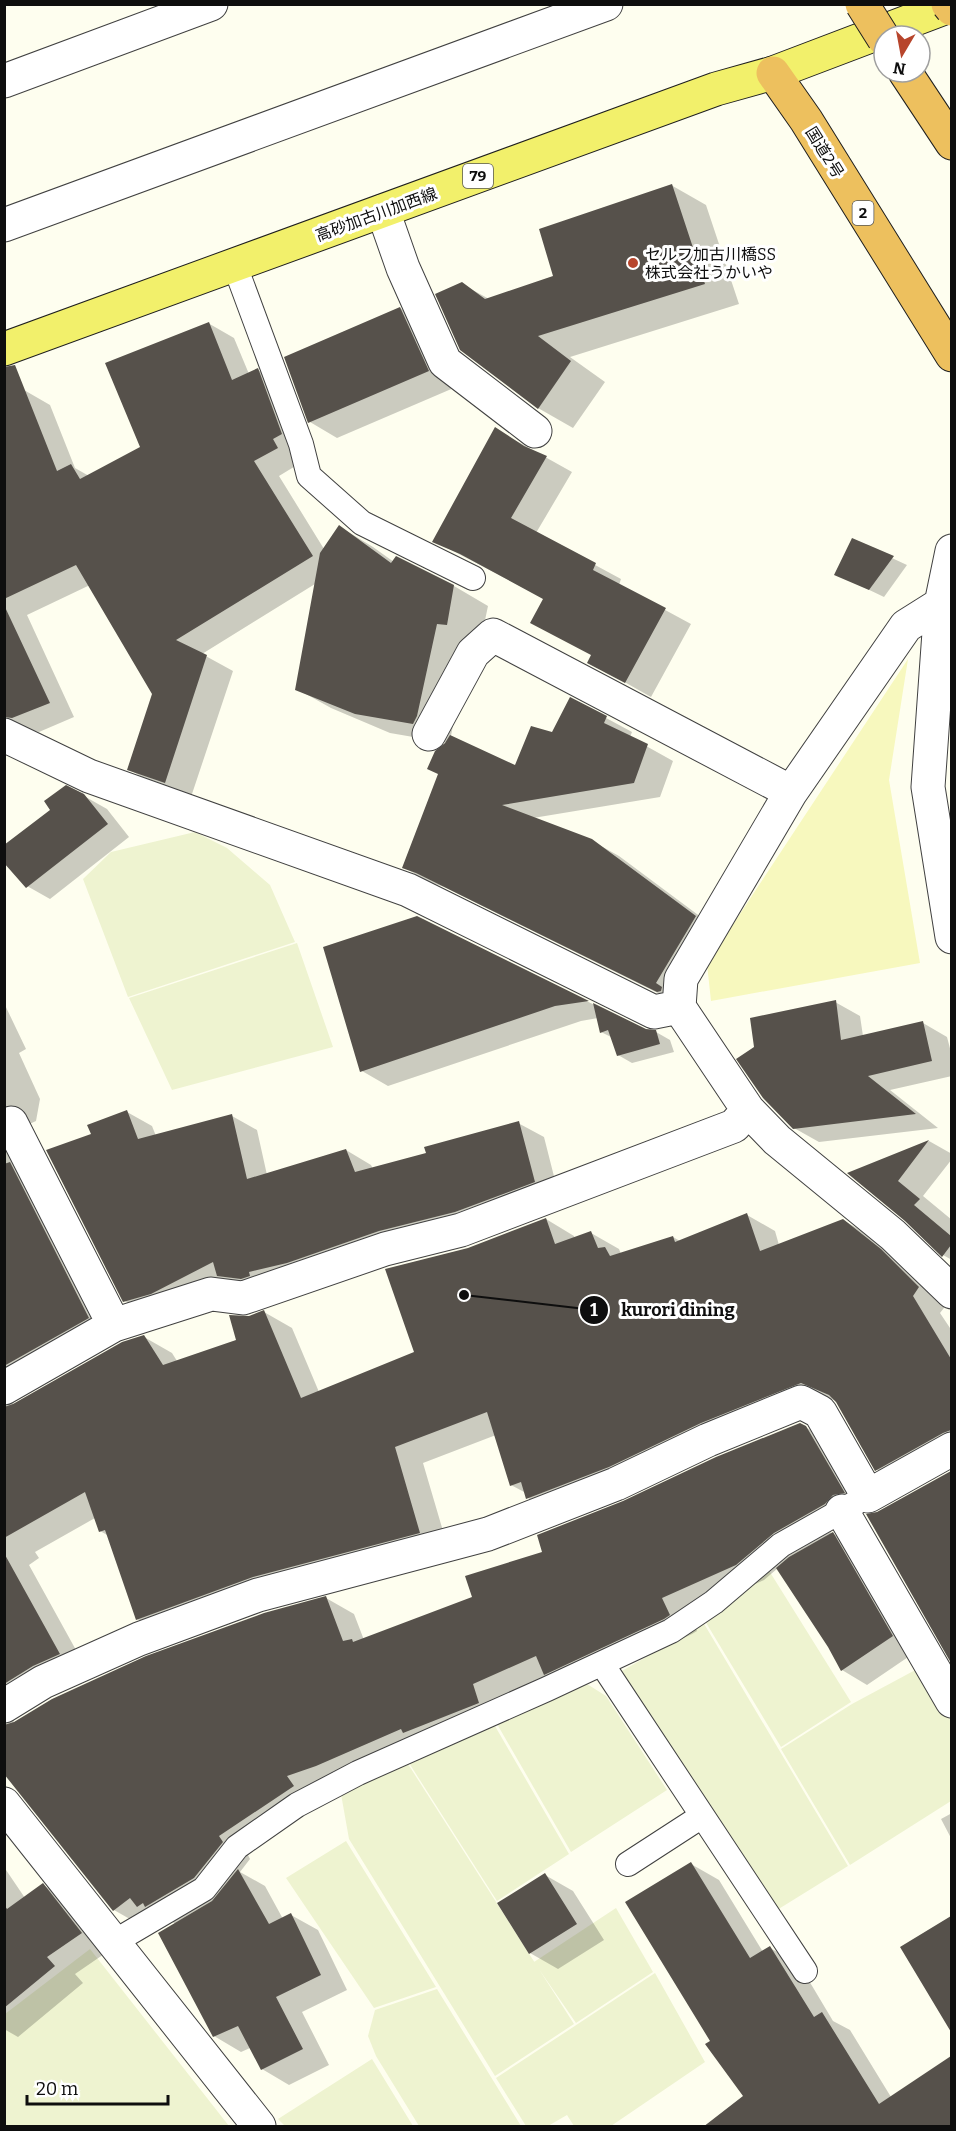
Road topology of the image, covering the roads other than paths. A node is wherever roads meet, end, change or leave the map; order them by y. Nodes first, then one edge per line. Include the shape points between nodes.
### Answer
1 (211, 4) edge
2 (606, 4) edge
3 (862, 4) edge
4 (950, 6) edge
5 (875, 24) edge
6 (773, 73) junction
7 (4, 81) edge
8 (913, 84) edge
9 (923, 100) junction
10 (951, 143) edge
11 (951, 153) edge
12 (383, 211) junction
13 (4, 225) edge
14 (235, 267) junction
15 (4, 349) edge
16 (951, 355) edge
17 (535, 431) dead end
18 (951, 551) edge
19 (473, 578) dead end
20 (942, 604) junction
21 (945, 663) edge
22 (429, 734) dead end
23 (4, 735) edge
24 (791, 792) junction
25 (951, 937) edge
26 (679, 1007) junction
27 (748, 1110) junction
28 (4, 1127) edge
29 (951, 1292) edge
30 (114, 1325) junction
31 (4, 1388) edge
32 (951, 1449) edge
33 (855, 1503) junction
34 (602, 1664) junction
35 (951, 1701) edge
36 (4, 1706) edge
37 (4, 1804) edge
38 (702, 1816) junction
39 (628, 1864) dead end
40 (114, 1942) junction
41 (805, 1971) dead end
42 (259, 2127) edge

1 - 7 street
2 - 13 street
3 - 5 highway, bridge
4 - 6 main road, 高砂加古川加西線 / 79
6 - 12 main road, 高砂加古川加西線 / 79
6 - 16 highway, 国道2号 / 2
8 - 9 highway
9 - 10 highway
9 - 11 highway
12 - 14 main road, 高砂加古川加西線 / 79
12 - 17 street via 402,268 445,362
14 - 15 main road, 高砂加古川加西線 / 79
14 - 19 lane via 301,444 309,476 362,523
18 - 20 street
20 - 21 street
20 - 24 street via 906,626
21 - 25 street via 928,787
22 - 24 street via 472,653 493,635
23 - 26 street via 89,776 408,890 654,1012
24 - 26 street via 681,979
26 - 27 street
27 - 29 street via 777,1140 893,1235
27 - 30 street via 734,1126 462,1230 385,1250 243,1298 211,1294
28 - 30 street via 12,1123
30 - 31 street
32 - 33 street
33 - 34 lane via 781,1545 714,1602 671,1631
33 - 35 street
33 - 36 street via 820,1412 801,1402 615,1484 488,1534 258,1595 139,1639 43,1682
34 - 38 lane
34 - 40 lane via 358,1773 297,1805 237,1847 204,1889
37 - 40 street
38 - 39 lane
38 - 41 lane
40 - 42 street

